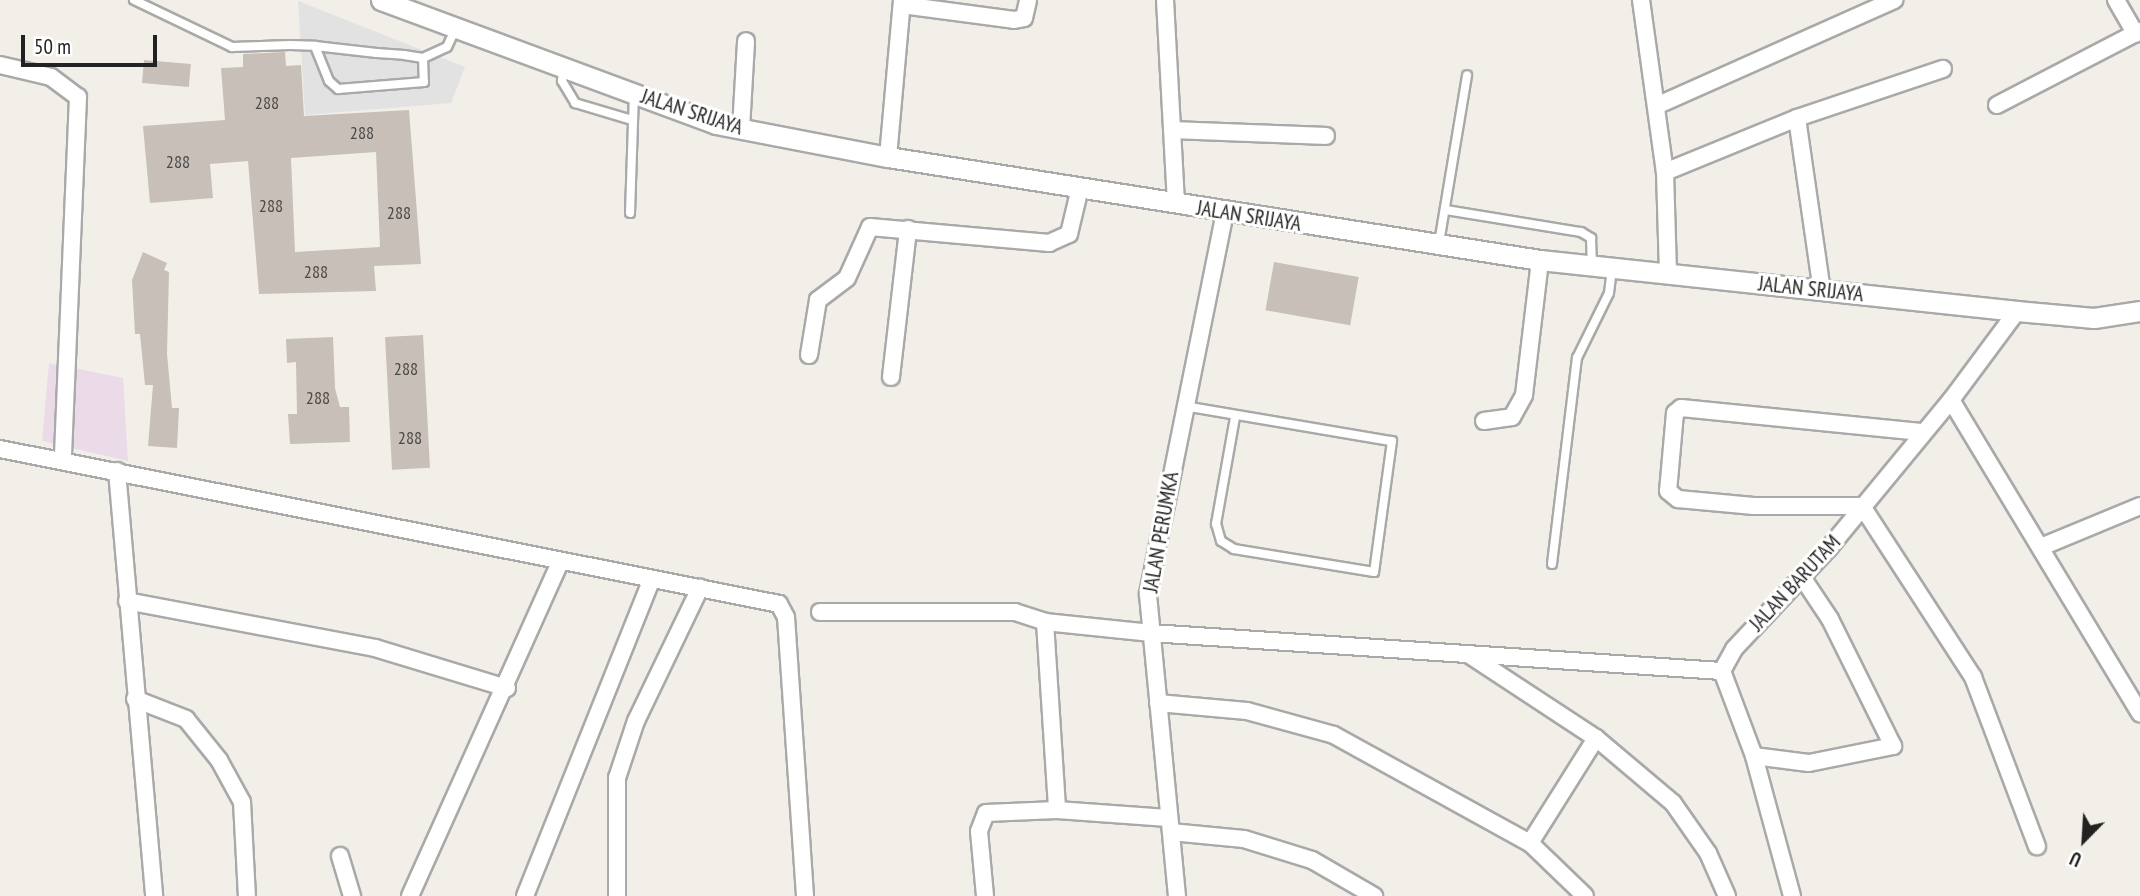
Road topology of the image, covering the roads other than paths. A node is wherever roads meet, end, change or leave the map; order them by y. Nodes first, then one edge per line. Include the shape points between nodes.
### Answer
1 (134, 0) edge
2 (381, 0) edge
3 (1028, 0) edge
4 (1165, 0) edge
5 (1894, 0) edge
6 (2116, 0) edge
7 (1646, 2) edge
8 (902, 3) edge
9 (456, 28) junction
10 (2138, 33) edge
11 (746, 41) dead end
12 (314, 46) junction
13 (423, 58) junction
14 (0, 65) edge
15 (564, 68) junction
16 (1943, 69) dead end
17 (1467, 75) dead end
18 (634, 94) junction
19 (1997, 104) dead end
20 (1656, 106) junction
21 (1797, 118) junction
22 (632, 120) junction
23 (741, 129) junction
24 (1173, 130) junction
25 (1326, 136) dead end
26 (888, 156) junction
27 (1665, 172) junction
28 (1080, 188) junction
29 (1176, 204) junction
30 (1446, 210) junction
31 (630, 212) dead end
32 (1225, 213) junction
33 (908, 229) junction
34 (1438, 246) junction
35 (1541, 260) junction
36 (1592, 265) junction
37 (1612, 268) junction
38 (1668, 274) junction
39 (1822, 291) junction
40 (2017, 311) junction
41 (2140, 311) edge
42 (809, 355) dead end
43 (891, 377) dead end
44 (1951, 400) junction
45 (1184, 406) junction
46 (1236, 416) junction
47 (1484, 421) dead end
48 (1921, 432) junction
49 (0, 449) edge
50 (63, 461) junction
51 (117, 471) junction
52 (1862, 506) junction
53 (2140, 506) edge
54 (2041, 547) junction
55 (560, 562) junction
56 (1552, 564) dead end
57 (1802, 577) junction
58 (652, 579) junction
59 (700, 588) junction
60 (127, 601) junction
61 (820, 612) dead end
62 (1045, 622) junction
63 (1151, 634) junction
64 (1471, 656) junction
65 (1723, 671) junction
66 (507, 688) junction
67 (135, 699) junction
68 (1158, 703) junction
69 (2140, 713) edge
70 (1596, 738) junction
71 (1754, 756) junction
72 (1057, 810) junction
73 (1170, 825) junction
74 (1530, 843) junction
75 (2037, 846) dead end
76 (340, 856) dead end
77 (615, 892) edge
78 (154, 896) edge
79 (247, 896) edge
80 (352, 896) edge
81 (410, 896) edge
82 (526, 896) edge
83 (805, 896) edge
84 (985, 896) edge
85 (1177, 896) edge
86 (1374, 896) edge
87 (1585, 896) edge
88 (1727, 896) edge
89 (1792, 896) edge

1 - 12 lane via 232,47
2 - 9 street, JALAN SRIJAYA
3 - 8 street via 1024,18 1014,20
4 - 24 street
5 - 20 street
6 - 10 street
7 - 20 street
8 - 26 street
9 - 13 lane via 447,47
9 - 15 street, JALAN SRIJAYA
10 - 19 street
11 - 23 street
12 - 13 lane
12 - 13 lane via 329,81 346,91 421,83
14 - 50 street via 51,77 78,97
15 - 18 street, JALAN SRIJAYA
15 - 22 lane via 562,81 575,103
16 - 21 street
17 - 30 lane
18 - 22 lane
18 - 23 street, JALAN SRIJAYA
20 - 27 street
21 - 27 street
21 - 39 street
22 - 31 lane
23 - 26 street, JALAN SRIJAYA
24 - 25 street
24 - 29 street
26 - 28 street, JALAN SRIJAYA
27 - 38 street
28 - 29 street, JALAN SRIJAYA
28 - 33 street via 1073,224 1060,241
29 - 32 street, JALAN SRIJAYA
30 - 34 lane
30 - 36 lane via 1581,232 1591,238
32 - 34 street, JALAN SRIJAYA
32 - 45 street, JALAN PERUMKA
33 - 42 street via 866,230 851,273 818,300
33 - 43 street
34 - 35 street, JALAN SRIJAYA
35 - 36 street, JALAN SRIJAYA
35 - 47 street via 1524,395 1511,417
36 - 37 street, JALAN SRIJAYA
37 - 38 street, JALAN SRIJAYA
37 - 56 lane via 1609,293 1577,358
38 - 39 street, JALAN SRIJAYA
39 - 40 street, JALAN SRIJAYA
40 - 41 street, JALAN SRIJAYA via 2094,318
40 - 44 street, JALAN BARUTAM
44 - 48 street, JALAN BARUTAM
44 - 54 street
45 - 46 lane
45 - 63 street, JALAN PERUMKA via 1148,594
46 - 46 lane via 1395,444 1374,572 1234,549 1221,541 1216,524
48 - 52 street, JALAN BARUTAM
48 - 52 street via 1681,408 1675,413 1668,491 1678,499
49 - 50 street
50 - 51 street
51 - 55 street
51 - 60 street
52 - 57 street, JALAN BARUTAM
52 - 75 street via 1973,677
53 - 54 street
54 - 69 street
55 - 58 street
55 - 66 street
57 - 65 street, JALAN BARUTAM via 1734,649
57 - 71 street via 1830,619 1893,746 1809,763
58 - 59 street
58 - 82 street
59 - 77 street via 636,721 617,778
59 - 83 street via 779,604 786,617
60 - 66 street via 374,648
60 - 67 street
61 - 62 street via 1015,612
62 - 63 street
62 - 72 street
63 - 64 street
63 - 68 street, JALAN PERUMKA
64 - 65 street
64 - 70 street
65 - 71 street
66 - 81 street
67 - 78 street
67 - 79 street via 186,719 219,760 242,802
68 - 73 street, JALAN PERUMKA
68 - 74 street via 1247,711 1334,735
70 - 74 street
70 - 88 street via 1673,803 1708,853
71 - 89 street
72 - 73 street
72 - 84 street via 986,813 979,831
73 - 85 street, JALAN PERUMKA
73 - 86 street via 1244,839 1312,860
74 - 87 street
76 - 80 street

